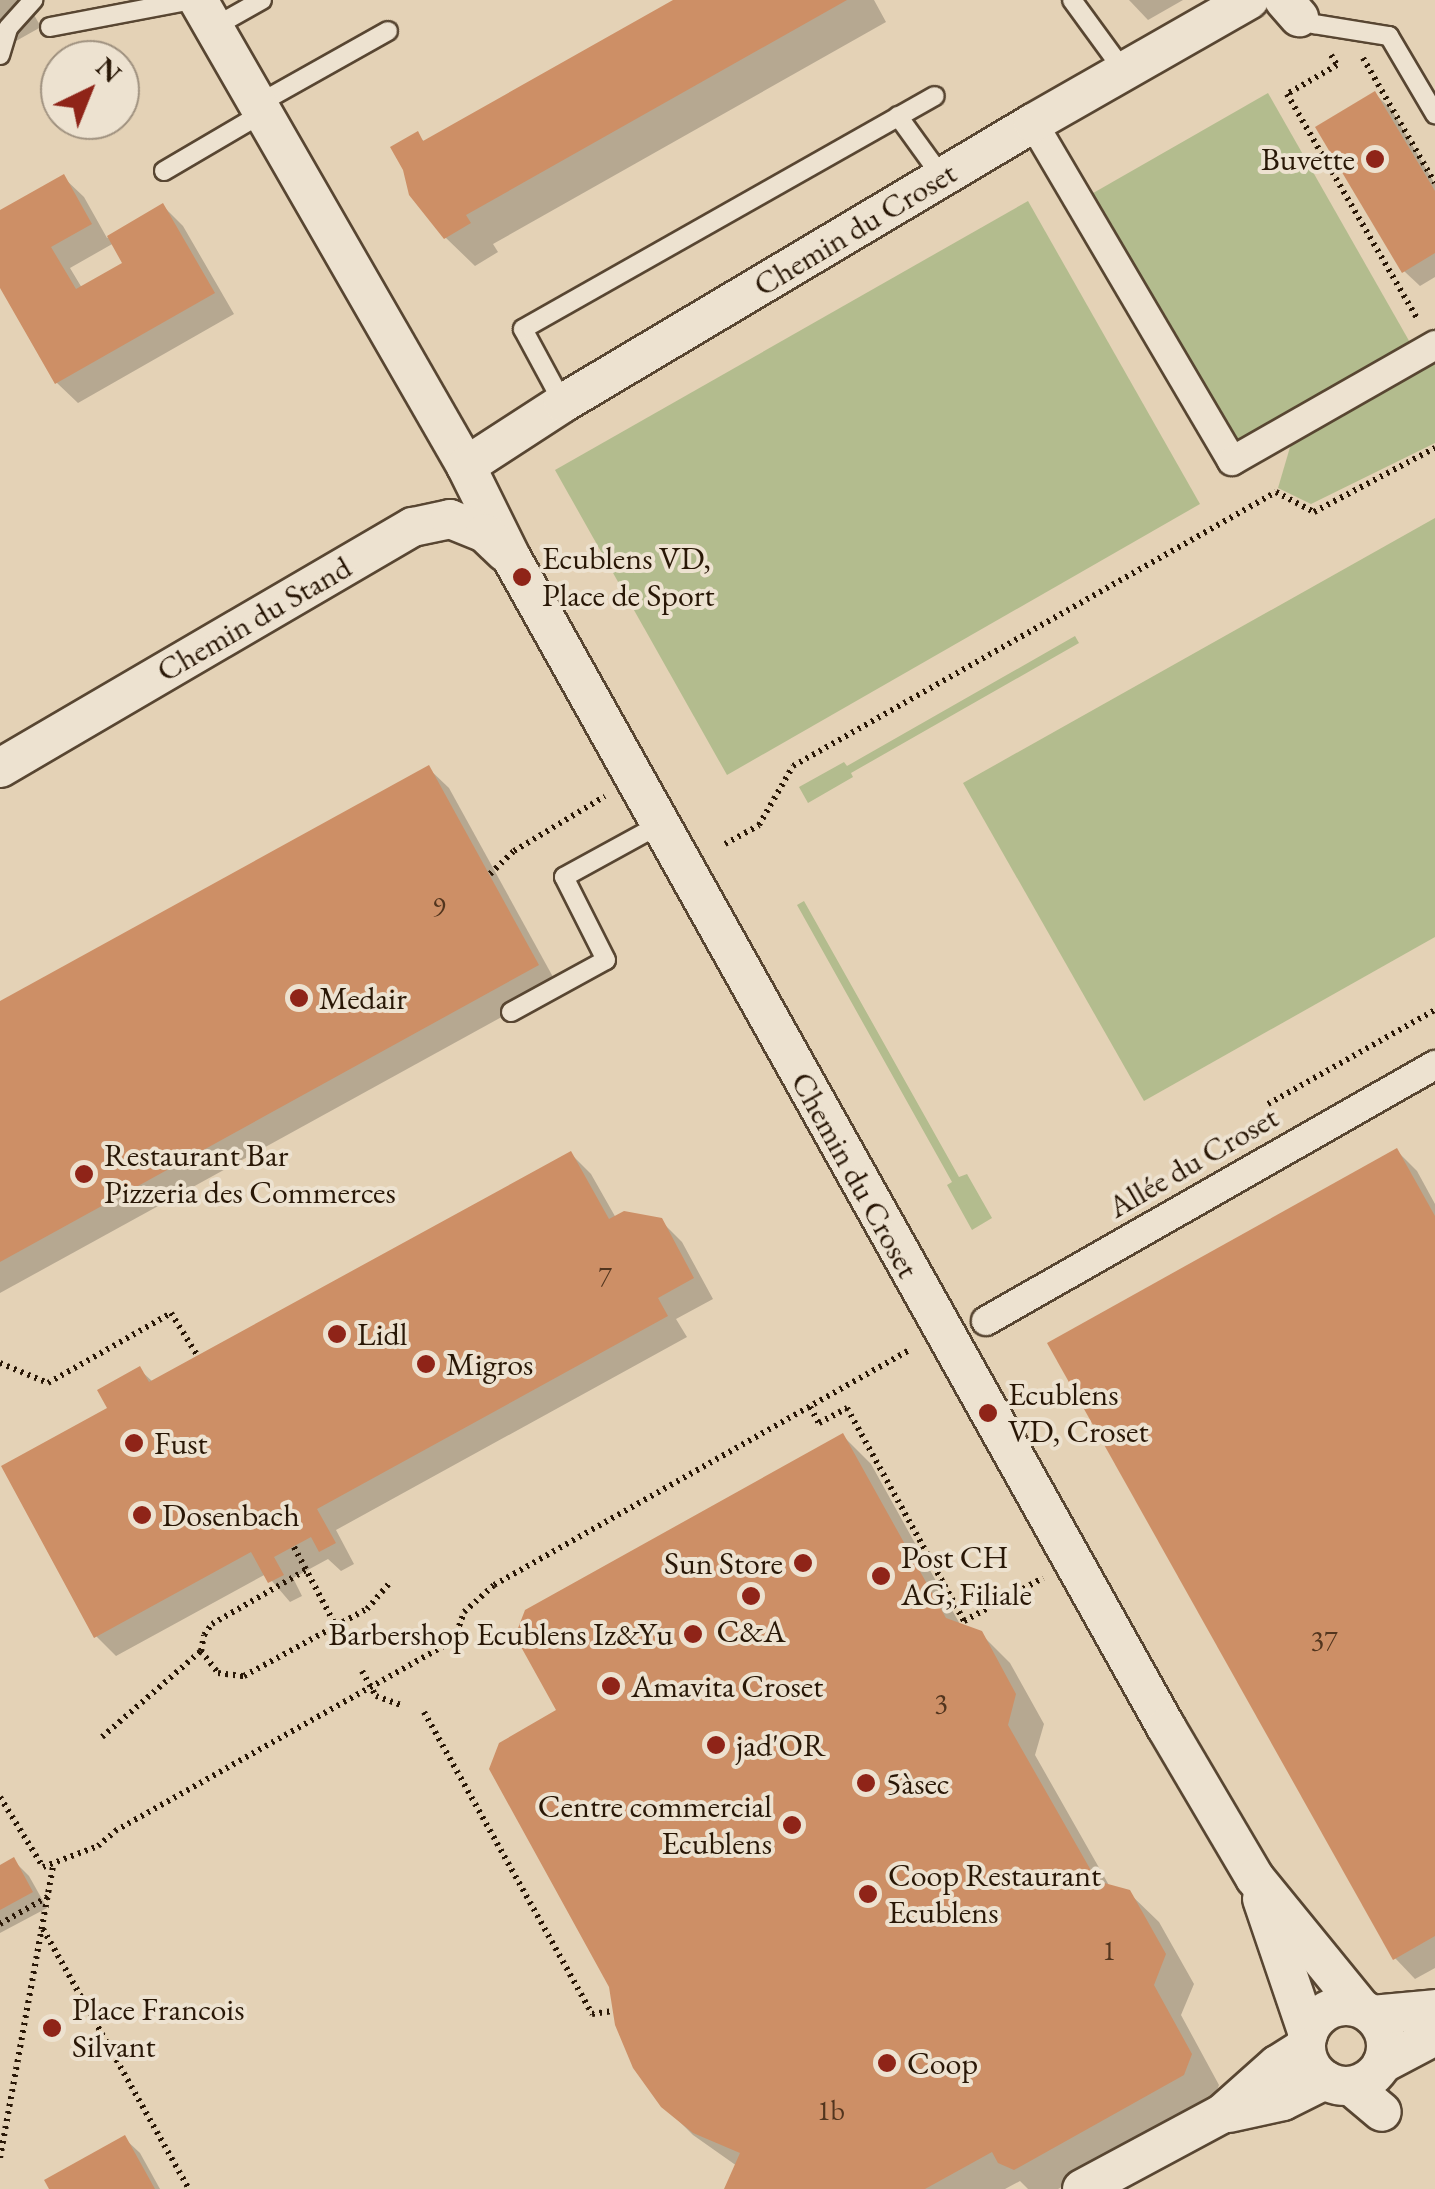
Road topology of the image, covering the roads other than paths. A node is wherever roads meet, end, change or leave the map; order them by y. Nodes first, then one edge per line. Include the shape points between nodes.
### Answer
1 (33, 0) edge
2 (262, 0) edge
3 (1072, 0) edge
4 (1249, 0) edge
5 (201, 9) edge
6 (1291, 9) edge
7 (50, 26) dead end
8 (388, 31) dead end
9 (0, 55) edge
10 (1122, 70) junction
11 (935, 96) dead end
12 (261, 109) junction
13 (1435, 114) edge
14 (898, 116) junction
15 (1033, 123) junction
16 (164, 170) dead end
17 (942, 177) junction
18 (1434, 346) edge
19 (564, 402) junction
20 (466, 466) junction
21 (510, 557) junction
22 (0, 768) edge
23 (661, 824) junction
24 (511, 1012) dead end
25 (1435, 1065) edge
26 (986, 1321) dead end
27 (1255, 1878) junction
28 (1435, 2009) edge
29 (1367, 2012) junction
30 (1435, 2036) edge
31 (1307, 2040) junction
32 (1358, 2076) junction
33 (1222, 2114) junction
34 (1082, 2189) edge

1 - 9 lane via 8,28
2 - 5 lane
3 - 10 lane
4 - 10 street, Chemin du Croset
5 - 7 lane
5 - 12 street, Chemin du Croset
6 - 13 lane via 1314,24 1389,36
8 - 12 lane
10 - 15 street, Chemin du Croset
11 - 14 lane
12 - 16 lane
12 - 20 street, Chemin du Croset
14 - 17 lane
14 - 19 lane via 523,329
15 - 17 street, Chemin du Croset
15 - 18 street via 1232,461
17 - 19 street, Chemin du Croset
19 - 20 street, Chemin du Croset
20 - 21 street, Chemin du Croset
21 - 22 street, Chemin du Stand via 466,524 450,519 414,527
21 - 23 street, Chemin du Croset
23 - 24 lane via 564,878 606,960
23 - 27 street, Chemin du Croset
25 - 26 street, Allée du Croset
27 - 29 street, Chemin du Croset
27 - 31 street, Chemin du Croset
28 - 29 street
29 - 31 street via 1335,2007 1323,2013
29 - 32 street via 1386,2038
30 - 32 street
31 - 32 street via 1308,2060
31 - 33 street
32 - 33 street
33 - 34 street

